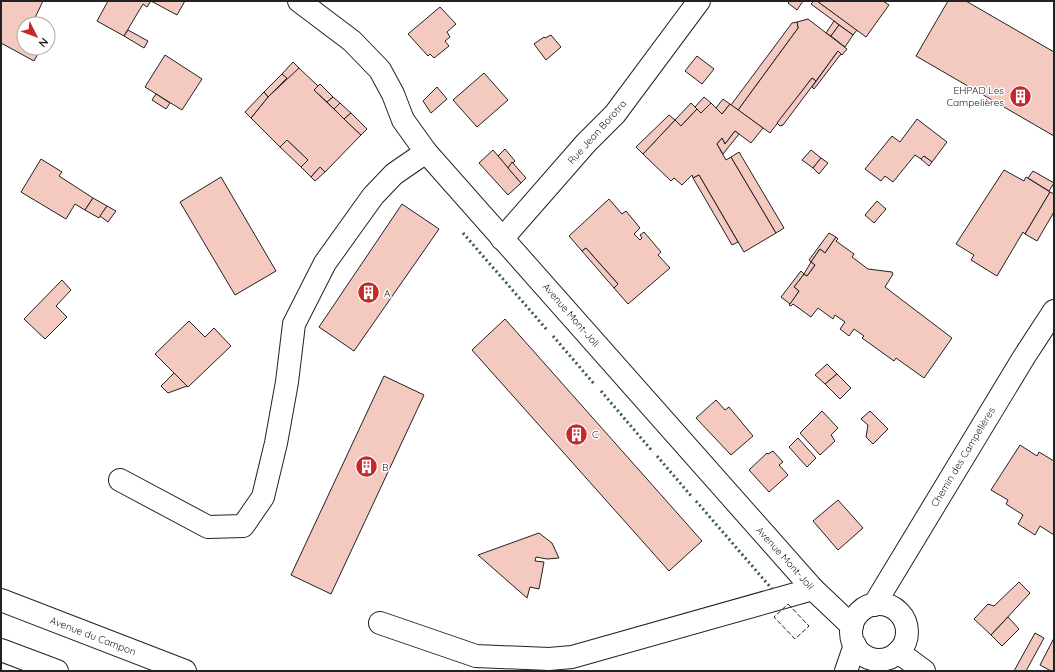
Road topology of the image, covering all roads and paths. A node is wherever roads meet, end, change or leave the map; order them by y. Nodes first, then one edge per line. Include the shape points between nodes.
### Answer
1 (299, 1) edge
2 (699, 1) edge
3 (426, 152) junction
4 (502, 238) junction
5 (1054, 311) edge
6 (120, 480) dead end
7 (813, 589) junction
8 (1, 600) edge
9 (874, 605) junction
10 (380, 623) dead end
11 (853, 635) junction
12 (1, 650) edge
13 (898, 652) junction
14 (550, 665) edge
15 (56, 671) edge
16 (186, 671) edge
17 (846, 671) edge
18 (924, 671) edge

1 - 3 street, Avenue Mont-Joli via 352,41 380,70 394,94 403,120
2 - 4 street, Rue Jean Borotra via 615,114
3 - 4 street, Avenue Mont-Joli
3 - 6 street via 394,174 373,196 325,263 294,324 287,382 265,489 243,526 208,527
4 - 7 street, Avenue Mont-Joli
5 - 9 street, Chemin des Campelières
7 - 11 street, Avenue Mont-Joli
7 - 14 street via 572,656
8 - 16 street, Avenue du Campon
9 - 11 street via 860,612
9 - 13 street via 892,607 904,619 907,637
10 - 14 street via 476,656
11 - 13 street via 866,657 891,657
11 - 17 street
12 - 15 street
13 - 18 street

